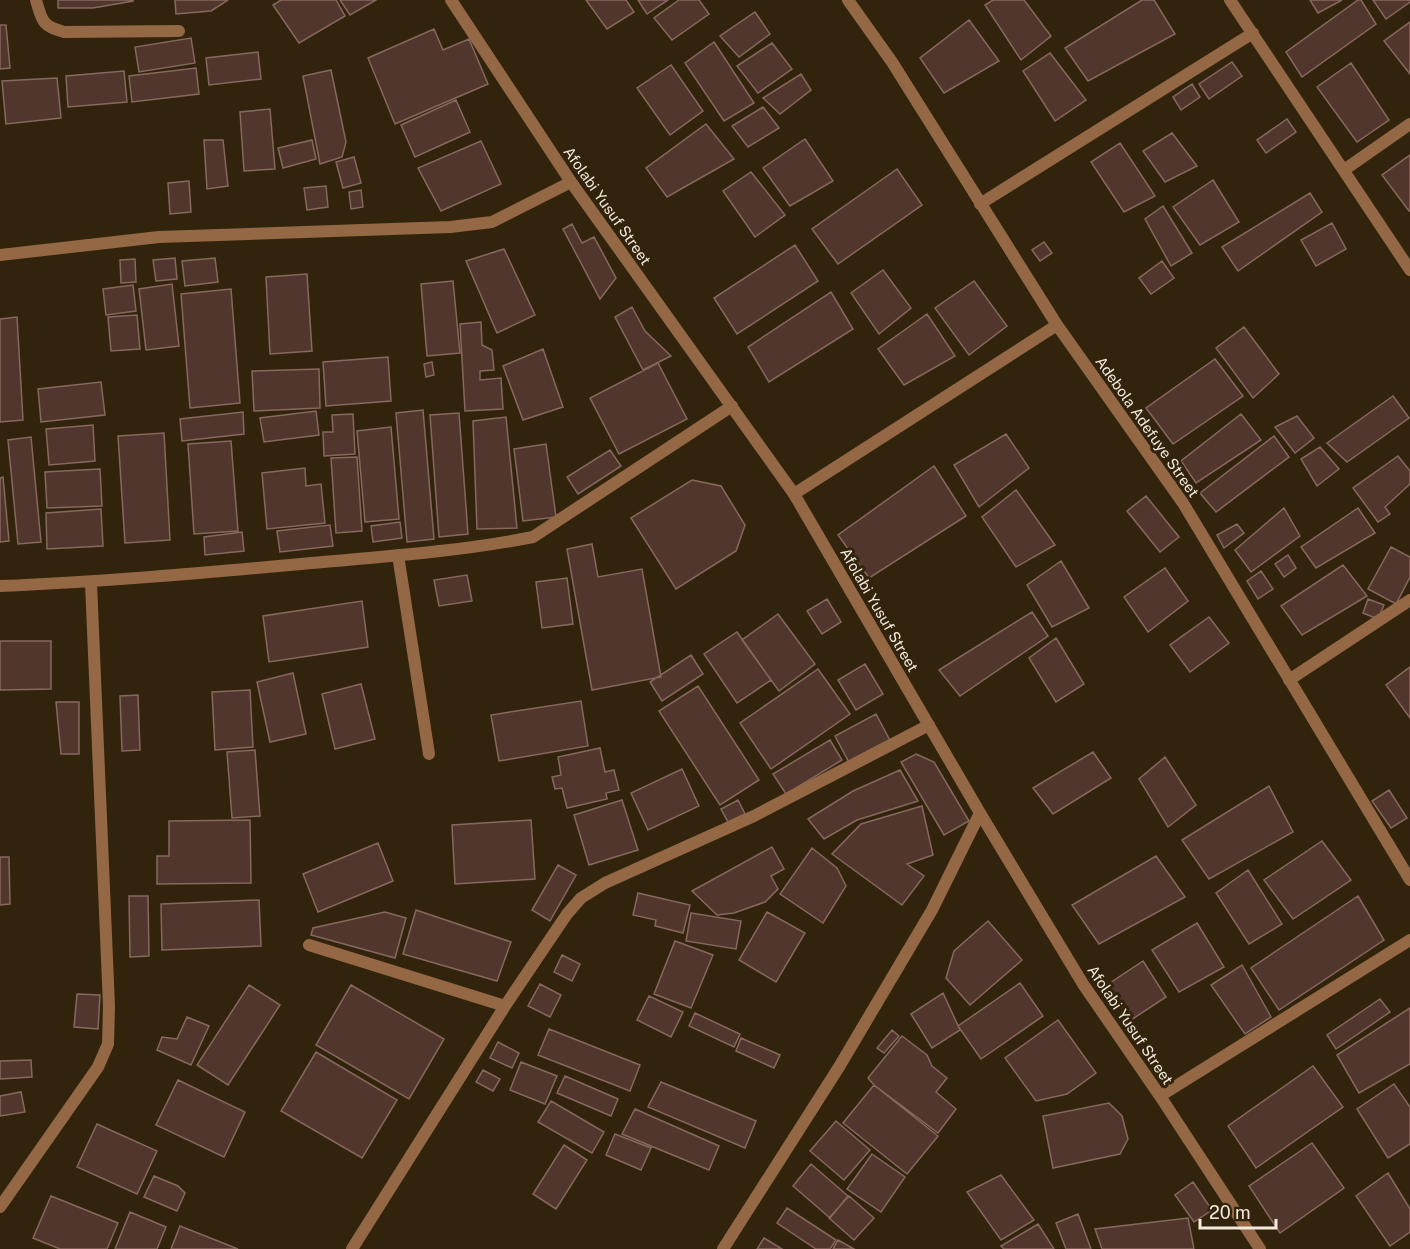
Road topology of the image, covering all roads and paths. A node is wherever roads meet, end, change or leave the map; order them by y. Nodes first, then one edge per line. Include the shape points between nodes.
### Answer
1 (36, 0) edge
2 (451, 0) edge
3 (848, 0) edge
4 (1230, 0) edge
5 (179, 31) dead end
6 (1252, 33) junction
7 (1410, 124) edge
8 (1344, 170) junction
9 (571, 182) junction
10 (980, 204) junction
11 (0, 255) edge
12 (1410, 270) edge
13 (1057, 325) junction
14 (732, 406) junction
15 (794, 494) junction
16 (398, 555) junction
17 (91, 583) junction
18 (0, 586) edge
19 (1410, 600) edge
20 (1289, 680) junction
21 (929, 725) junction
22 (429, 754) dead end
23 (980, 813) junction
24 (1410, 880) edge
25 (1410, 940) edge
26 (309, 945) dead end
27 (505, 1006) junction
28 (1160, 1096) junction
29 (0, 1207) edge
30 (352, 1249) edge
31 (723, 1249) edge
32 (1260, 1249) edge

1 - 5 street via 49,28 64,32
2 - 9 street, Afolabi Yusuf Street
3 - 10 street, Adebola Adefuye Street via 892,62
4 - 6 street
6 - 8 street
6 - 10 street
7 - 8 street
8 - 12 street
9 - 11 street via 492,222 450,227 159,237
9 - 14 street, Afolabi Yusuf Street
10 - 13 street, Adebola Adefuye Street
13 - 15 street
13 - 20 street, Adebola Adefuye Street via 1183,503
14 - 15 street, Afolabi Yusuf Street
14 - 16 street via 533,537
15 - 21 street, Afolabi Yusuf Street
16 - 17 street
16 - 22 street
17 - 18 street
17 - 29 street via 108,1044 98,1067
19 - 20 street
20 - 24 street, Adebola Adefuye Street
21 - 23 street, Afolabi Yusuf Street
21 - 27 street via 754,816 604,883 581,898
23 - 28 street, Afolabi Yusuf Street via 1083,984
23 - 31 street via 926,920 839,1067
25 - 28 street
26 - 27 street
27 - 30 street
28 - 32 street, Afolabi Yusuf Street

